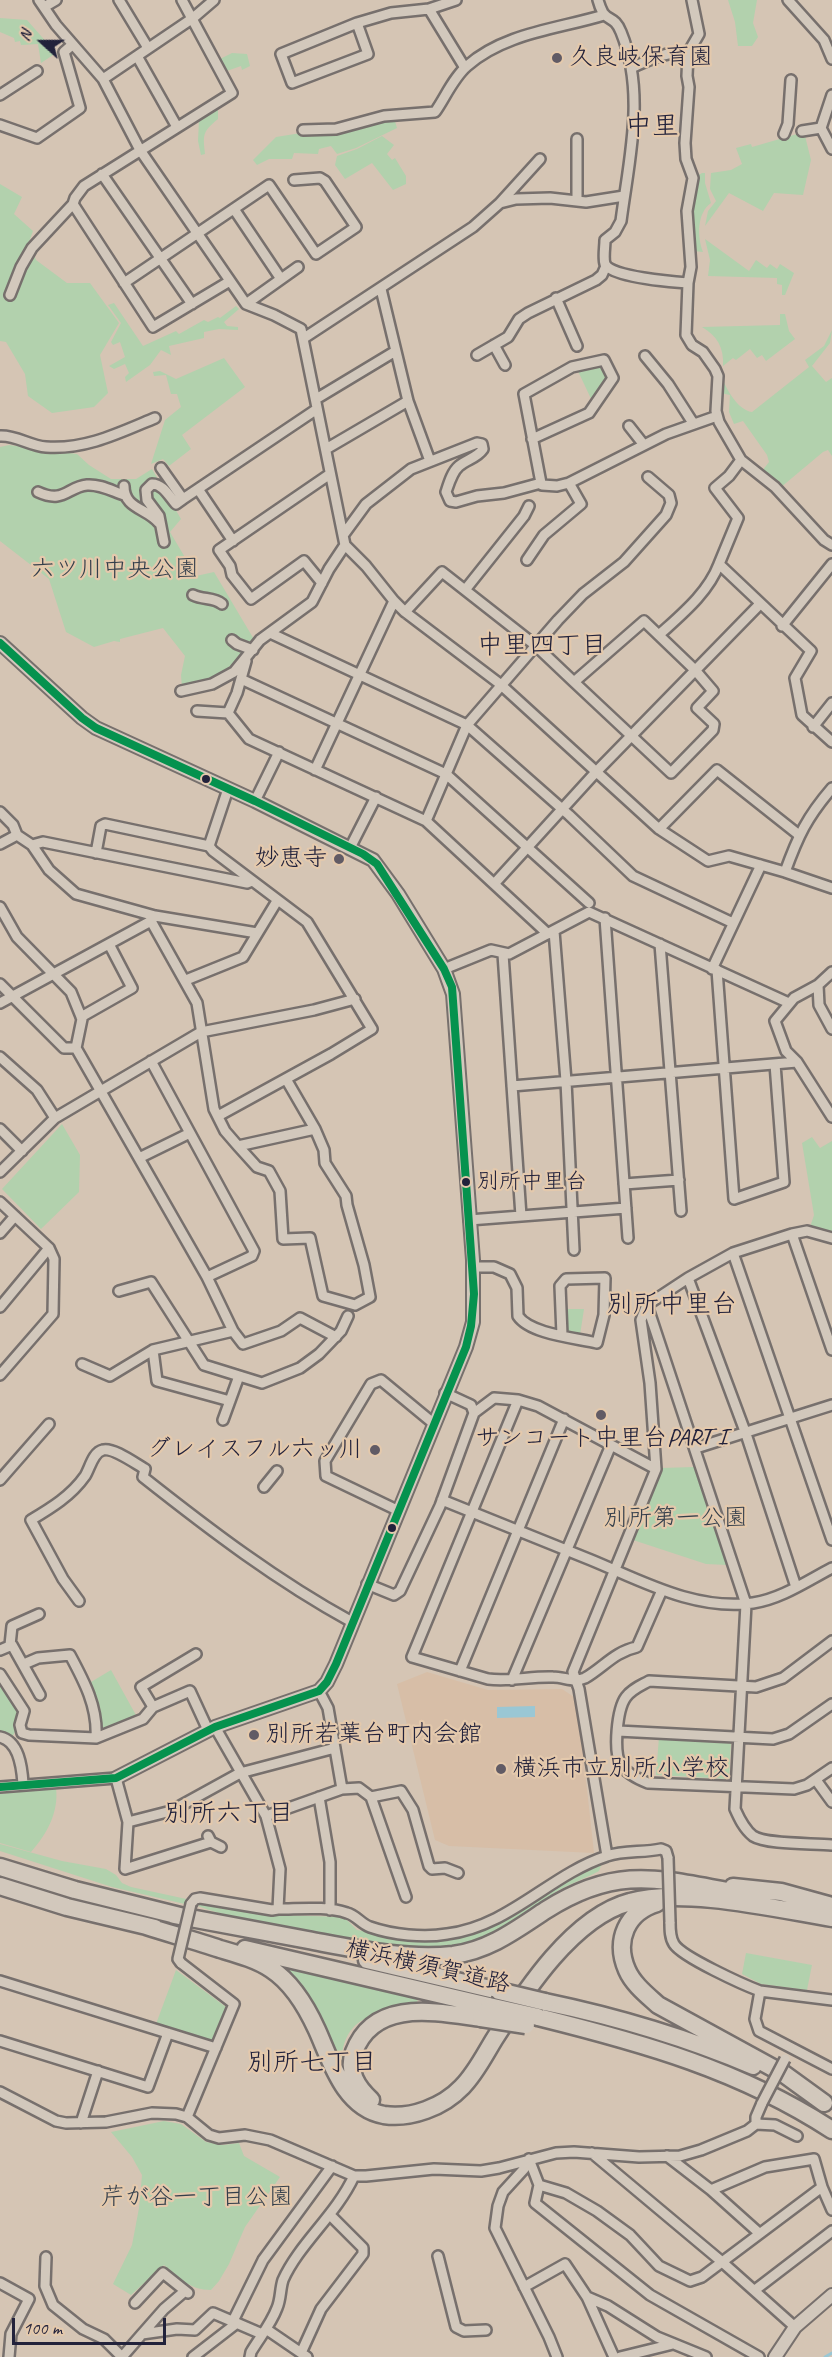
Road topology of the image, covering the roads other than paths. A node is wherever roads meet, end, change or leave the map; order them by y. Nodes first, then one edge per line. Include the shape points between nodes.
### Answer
1 (56, 0) edge
2 (119, 0) edge
3 (182, 0) edge
4 (214, 0) edge
5 (456, 0) edge
6 (598, 0) edge
7 (692, 0) edge
8 (788, 0) edge
9 (42, 4) edge
10 (429, 9) junction
11 (604, 15) junction
12 (193, 18) junction
13 (357, 23) junction
14 (72, 45) junction
15 (148, 48) junction
16 (688, 53) junction
17 (137, 56) junction
18 (832, 59) edge
19 (633, 67) junction
20 (465, 68) junction
21 (37, 71) dead end
22 (103, 79) junction
23 (790, 80) dead end
24 (0, 95) edge
25 (832, 95) edge
26 (0, 125) edge
27 (177, 128) junction
28 (303, 130) dead end
29 (802, 131) dead end
30 (826, 131) edge
31 (784, 134) dead end
32 (577, 139) dead end
33 (832, 149) edge
34 (140, 150) junction
35 (540, 159) dead end
36 (102, 174) junction
37 (294, 180) dead end
38 (624, 196) junction
39 (577, 201) junction
40 (500, 203) junction
41 (73, 204) junction
42 (234, 209) junction
43 (198, 234) junction
44 (161, 259) junction
45 (606, 266) junction
46 (298, 267) dead end
47 (281, 279) junction
48 (230, 281) junction
49 (124, 283) junction
50 (688, 283) junction
51 (381, 289) junction
52 (10, 295) dead end
53 (556, 298) junction
54 (192, 304) junction
55 (246, 304) junction
56 (304, 338) junction
57 (494, 345) junction
58 (577, 346) dead end
59 (394, 352) junction
60 (477, 355) dead end
61 (645, 356) dead end
62 (506, 365) dead end
63 (408, 401) junction
64 (316, 404) junction
65 (717, 416) junction
66 (155, 418) dead end
67 (693, 423) junction
68 (629, 426) dead end
69 (0, 436) edge
70 (532, 439) junction
71 (644, 445) junction
72 (326, 449) junction
73 (741, 460) junction
74 (430, 461) junction
75 (161, 468) dead end
76 (330, 474) junction
77 (648, 477) dead end
78 (540, 483) junction
79 (569, 483) junction
80 (198, 489) junction
81 (38, 492) dead end
82 (183, 499) junction
83 (529, 506) dead end
84 (161, 525) junction
85 (344, 534) junction
86 (233, 541) junction
87 (164, 542) dead end
88 (345, 545) junction
89 (832, 545) edge
90 (527, 560) dead end
91 (719, 564) junction
92 (832, 564) edge
93 (322, 583) junction
94 (465, 590) junction
95 (193, 595) dead end
96 (394, 601) junction
97 (222, 604) dead end
98 (760, 604) junction
99 (405, 612) junction
100 (782, 626) junction
101 (270, 633) junction
102 (659, 635) junction
103 (232, 640) dead end
104 (0, 644) edge
105 (535, 645) junction
106 (253, 650) junction
107 (247, 658) junction
108 (695, 670) junction
109 (359, 675) junction
110 (241, 679) junction
111 (574, 682) junction
112 (500, 684) junction
113 (181, 691) dead end
114 (832, 703) edge
115 (197, 711) dead end
116 (228, 713) junction
117 (337, 723) junction
118 (467, 725) junction
119 (813, 727) junction
120 (632, 735) junction
121 (832, 742) edge
122 (279, 752) junction
123 (315, 770) junction
124 (596, 772) junction
125 (446, 774) junction
126 (832, 788) edge
127 (228, 789) junction
128 (376, 797) junction
129 (255, 801) junction
130 (562, 809) junction
131 (0, 812) edge
132 (426, 821) junction
133 (659, 829) junction
134 (17, 835) junction
135 (798, 835) junction
136 (0, 844) edge
137 (32, 845) junction
138 (209, 846) junction
139 (528, 847) junction
140 (350, 848) junction
141 (96, 853) junction
142 (761, 865) junction
143 (785, 872) junction
144 (252, 881) junction
145 (494, 884) junction
146 (832, 888) edge
147 (277, 901) junction
148 (0, 907) edge
149 (597, 911) junction
150 (153, 918) junction
151 (733, 923) junction
152 (551, 932) junction
153 (257, 933) junction
154 (109, 944) junction
155 (660, 944) junction
156 (503, 954) junction
157 (444, 969) junction
158 (715, 970) junction
159 (832, 972) edge
160 (54, 973) junction
161 (186, 980) junction
162 (0, 984) edge
163 (818, 985) junction
164 (12, 996) junction
165 (355, 999) junction
166 (0, 1003) edge
167 (789, 1003) junction
168 (81, 1017) junction
169 (832, 1029) edge
170 (201, 1032) junction
171 (76, 1048) junction
172 (0, 1057) edge
173 (151, 1061) junction
174 (797, 1062) junction
175 (775, 1064) junction
176 (724, 1068) junction
177 (672, 1072) junction
178 (618, 1077) junction
179 (286, 1079) junction
180 (566, 1081) junction
181 (512, 1086) junction
182 (101, 1091) junction
183 (218, 1116) junction
184 (832, 1117) edge
185 (55, 1118) junction
186 (0, 1129) edge
187 (315, 1129) junction
188 (190, 1133) junction
189 (238, 1146) junction
190 (22, 1151) junction
191 (139, 1158) junction
192 (0, 1172) edge
193 (679, 1180) junction
194 (624, 1184) junction
195 (0, 1202) edge
196 (626, 1208) junction
197 (681, 1211) dead end
198 (573, 1212) junction
199 (15, 1216) junction
200 (521, 1216) junction
201 (469, 1220) junction
202 (0, 1233) edge
203 (792, 1234) junction
204 (628, 1238) dead end
205 (832, 1238) edge
206 (50, 1248) junction
207 (574, 1250) dead end
208 (733, 1253) junction
209 (473, 1267) junction
210 (207, 1277) junction
211 (688, 1278) junction
212 (119, 1291) dead end
213 (646, 1305) junction
214 (0, 1307) edge
215 (348, 1316) dead end
216 (233, 1330) junction
217 (562, 1335) junction
218 (336, 1337) junction
219 (190, 1342) junction
220 (153, 1350) junction
221 (832, 1350) edge
222 (82, 1364) dead end
223 (0, 1375) edge
224 (239, 1376) junction
225 (446, 1393) junction
226 (518, 1400) junction
227 (230, 1401) junction
228 (832, 1405) edge
229 (474, 1413) junction
230 (790, 1417) junction
231 (564, 1419) junction
232 (223, 1420) dead end
233 (433, 1423) junction
234 (49, 1424) dead end
235 (746, 1434) junction
236 (611, 1445) junction
237 (696, 1448) junction
238 (656, 1469) junction
239 (277, 1471) dead end
240 (0, 1479) edge
241 (264, 1487) dead end
242 (442, 1500) junction
243 (397, 1510) junction
244 (470, 1511) junction
245 (517, 1530) junction
246 (832, 1540) edge
247 (567, 1550) junction
248 (832, 1568) edge
249 (615, 1570) junction
250 (367, 1584) junction
251 (796, 1587) junction
252 (662, 1590) junction
253 (78, 1601) dead end
254 (746, 1604) junction
255 (39, 1614) dead end
256 (352, 1622) junction
257 (832, 1641) edge
258 (10, 1646) junction
259 (0, 1650) edge
260 (196, 1654) dead end
261 (24, 1664) junction
262 (460, 1671) junction
263 (0, 1674) edge
264 (512, 1680) junction
265 (574, 1681) junction
266 (741, 1686) junction
267 (319, 1691) junction
268 (40, 1695) dead end
269 (832, 1704) edge
270 (153, 1707) junction
271 (211, 1728) junction
272 (618, 1731) junction
273 (22, 1733) junction
274 (739, 1736) junction
275 (0, 1737) edge
276 (96, 1738) junction
277 (12, 1743) junction
278 (335, 1748) junction
279 (832, 1768) edge
280 (240, 1773) junction
281 (116, 1778) junction
282 (816, 1780) junction
283 (23, 1784) junction
284 (736, 1786) junction
285 (0, 1787) edge
286 (342, 1789) junction
287 (319, 1797) junction
288 (371, 1797) junction
289 (832, 1802) edge
290 (266, 1816) junction
291 (128, 1822) junction
292 (832, 1845) edge
293 (221, 1847) dead end
294 (607, 1856) junction
295 (0, 1867) edge
296 (458, 1873) dead end
297 (0, 1886) edge
298 (692, 1891) junction
299 (712, 1894) junction
300 (406, 1898) dead end
301 (832, 1907) edge
302 (275, 1909) junction
303 (330, 1911) junction
304 (174, 1915) junction
305 (832, 1918) edge
306 (832, 1923) edge
307 (146, 1926) junction
308 (0, 1981) edge
309 (760, 1991) junction
310 (832, 2000) edge
311 (485, 2012) junction
312 (538, 2015) junction
313 (168, 2033) junction
314 (0, 2041) edge
315 (791, 2047) junction
316 (216, 2048) junction
317 (832, 2069) edge
318 (98, 2071) junction
319 (0, 2092) edge
320 (828, 2106) edge
321 (187, 2117) junction
322 (81, 2123) junction
323 (756, 2124) junction
324 (832, 2130) edge
325 (797, 2136) dead end
326 (592, 2153) junction
327 (667, 2156) junction
328 (529, 2159) junction
329 (332, 2166) junction
330 (354, 2176) junction
331 (539, 2185) junction
332 (822, 2187) junction
333 (711, 2190) junction
334 (832, 2210) edge
335 (330, 2215) junction
336 (832, 2231) edge
337 (759, 2234) junction
338 (438, 2256) dead end
339 (46, 2258) dead end
340 (721, 2261) junction
341 (0, 2283) edge
342 (524, 2287) junction
343 (755, 2290) junction
344 (832, 2295) edge
345 (587, 2297) junction
346 (135, 2302) dead end
347 (235, 2322) junction
348 (795, 2327) junction
349 (486, 2330) dead end
350 (264, 2331) junction
351 (142, 2334) junction
352 (673, 2344) junction
353 (304, 2355) edge
354 (9, 2357) edge
355 (122, 2357) edge
356 (193, 2357) edge
357 (250, 2357) edge
358 (557, 2357) edge
359 (614, 2357) edge
360 (620, 2357) edge
361 (706, 2357) edge
362 (759, 2357) edge
363 (775, 2357) edge

1 - 9 street
2 - 15 street
3 - 12 street
4 - 12 street
5 - 10 street
6 - 11 street
7 - 16 street via 699,34
8 - 18 street via 824,40
9 - 14 street
10 - 13 street via 391,13
10 - 20 street
11 - 19 street via 616,21
11 - 20 street via 529,34 490,49
12 - 15 street
12 - 27 street via 232,93
13 - 13 street via 281,54 292,83 368,54
14 - 22 street
14 - 26 street via 63,53 80,108 37,138
15 - 17 street
16 - 19 street via 656,58
16 - 50 street via 685,143 693,178 687,211 691,267
17 - 22 street
17 - 27 street
19 - 38 street via 634,140
20 - 28 street via 435,112 384,116 336,129
21 - 24 street
22 - 34 street
23 - 31 street
25 - 30 street
27 - 34 street
29 - 30 street
30 - 33 street
32 - 39 street
34 - 36 street
34 - 43 street
35 - 40 street
36 - 41 street via 84,186
36 - 44 street
37 - 42 street via 325,181 356,227 316,254 269,185
38 - 39 street
38 - 45 street via 621,221 605,240
39 - 40 street via 550,198
40 - 51 street via 474,227
41 - 49 street
41 - 52 street via 32,248
42 - 43 street
42 - 47 street
43 - 44 street
43 - 48 street
44 - 49 street
44 - 54 street
45 - 50 street via 651,280
45 - 53 street via 596,280
46 - 47 street
47 - 55 street
48 - 54 street
48 - 55 street
49 - 54 street via 153,327
50 - 65 street via 686,335 718,375
51 - 56 street
51 - 59 street
53 - 57 street via 519,319 508,337
53 - 58 street
55 - 56 street via 301,329
56 - 64 street
57 - 60 street
57 - 62 street
59 - 63 street
59 - 64 street
61 - 67 street
63 - 72 street
63 - 74 street
64 - 72 street
64 - 80 street
65 - 67 street
65 - 73 street
66 - 69 street via 95,442 67,448 42,447
67 - 71 street
68 - 71 street
70 - 70 street via 524,394 572,367 604,360 613,378 589,413
70 - 78 street
71 - 79 street
72 - 76 street
73 - 89 street via 775,487
73 - 91 street via 715,488 738,518
74 - 78 street via 482,444 478,455 454,472 446,492 450,501 504,494
74 - 85 street via 411,469 366,504
75 - 82 street
76 - 85 street
76 - 86 street
77 - 105 street via 669,495 671,503 666,515 624,562 583,594
78 - 79 street
79 - 90 street via 581,504 544,535
80 - 82 street
80 - 86 street
81 - 84 street via 66,495 87,485 124,491 130,504 154,516
82 - 84 street via 176,504 161,487 148,486 145,496 157,511
83 - 94 street
84 - 87 street
85 - 88 street
86 - 93 street via 219,550 251,599 304,561
88 - 93 street
88 - 96 street
91 - 98 street
91 - 102 street via 715,576 690,607
92 - 100 street
93 - 101 street via 312,602
94 - 99 street via 442,572
94 - 105 street
95 - 97 street
96 - 99 street
96 - 109 street
98 - 100 street
98 - 108 street
99 - 112 street
100 - 119 street via 811,651 795,678 801,716
101 - 106 street
101 - 109 street
102 - 108 street
102 - 111 street via 644,621
103 - 106 street
104 - 127 street via 96,728
105 - 111 street
105 - 112 street
106 - 107 street
107 - 110 street
107 - 113 street via 223,680
108 - 120 street
108 - 120 street via 713,691 697,708 714,724 713,730 671,772
109 - 117 street
109 - 118 street
110 - 116 street
110 - 117 street
111 - 120 street
112 - 118 street
112 - 124 street
114 - 119 street
115 - 116 street
116 - 122 street via 249,739
117 - 123 street
117 - 125 street
118 - 125 street
118 - 130 street
119 - 121 street
120 - 124 street
122 - 123 street
122 - 129 street
123 - 128 street
124 - 130 street
124 - 133 street
125 - 132 street
125 - 139 street
126 - 135 street
127 - 129 street
127 - 138 street
128 - 132 street
128 - 140 street
129 - 140 street
130 - 139 street
130 - 151 street via 633,876
131 - 134 street
132 - 145 street
133 - 135 street via 717,770
133 - 142 street via 708,861 729,856
134 - 136 street
134 - 137 street
135 - 143 street
137 - 141 street via 43,842
137 - 150 street via 49,870 76,894
138 - 141 street via 105,824 101,825
138 - 144 street
139 - 145 street
139 - 149 street
140 - 157 street via 377,864
141 - 144 street
142 - 143 street
142 - 151 street
143 - 146 street
144 - 147 street
145 - 152 street
147 - 153 street
147 - 165 street via 307,922
148 - 160 street via 17,937
149 - 152 street
149 - 155 street
149 - 178 street
150 - 153 street
150 - 154 street
150 - 161 street
151 - 158 street
152 - 156 street
152 - 180 street
153 - 161 street via 243,957
154 - 160 street
154 - 168 street via 132,988
155 - 158 street
155 - 177 street
156 - 157 street via 491,950
156 - 181 street
157 - 201 street via 453,994
158 - 167 street
158 - 176 street
159 - 163 street
160 - 164 street
160 - 168 street via 71,992
161 - 170 street via 197,1003
162 - 164 street
163 - 167 street
163 - 169 street via 819,1005
164 - 166 street
164 - 171 street via 64,1048
165 - 170 street
165 - 179 street via 372,1029
167 - 174 street via 776,1021 786,1051
168 - 171 street
170 - 173 street
170 - 183 street
171 - 182 street
172 - 185 street via 37,1090
173 - 182 street
173 - 188 street
174 - 175 street
174 - 184 street
175 - 176 street
175 - 176 street via 784,1182 734,1199
176 - 177 street
177 - 178 street
177 - 193 street
178 - 180 street
178 - 194 street
179 - 183 street
179 - 187 street
180 - 181 street
180 - 198 street
181 - 200 street
182 - 185 street
182 - 191 street
183 - 189 street
185 - 190 street
186 - 190 street
187 - 189 street
187 - 189 street via 325,1163 346,1196 364,1265 370,1298 355,1305 323,1296 310,1238 283,1239 280,1191 269,1171 257,1167
188 - 191 street
188 - 210 street via 254,1251 252,1256
190 - 192 street
191 - 210 street
193 - 194 street
193 - 197 street
194 - 196 street
195 - 199 street
196 - 198 street
196 - 204 street
198 - 200 street
198 - 207 street
199 - 202 street
199 - 206 street
200 - 201 street
201 - 209 street
203 - 205 street via 807,1231
203 - 208 street
203 - 221 street
206 - 214 street
206 - 223 street via 54,1259 53,1314
208 - 211 street
208 - 230 street
209 - 217 street via 494,1267 510,1274 517,1288 522,1323
209 - 225 street via 473,1322
210 - 216 street
211 - 213 street
211 - 235 street
212 - 219 street via 151,1282
213 - 237 street
213 - 238 street via 641,1320
215 - 218 street
216 - 218 street via 243,1344 281,1331 300,1318
216 - 219 street
217 - 217 street via 597,1343 604,1315 605,1278 566,1279 560,1286
218 - 224 street via 300,1368 262,1383
219 - 220 street
219 - 224 street via 204,1365
220 - 222 street via 110,1376
220 - 227 street via 157,1381
224 - 227 street
225 - 229 street via 471,1405
225 - 233 street
226 - 229 street via 494,1398
226 - 231 street
226 - 244 street
227 - 232 street
228 - 230 street
229 - 242 street
230 - 235 street
230 - 246 street
231 - 236 street
231 - 245 street
233 - 243 street
233 - 243 street via 381,1380 371,1384 325,1461 326,1476
234 - 240 street
235 - 237 street
235 - 251 street
236 - 238 street
236 - 247 street
237 - 254 street
238 - 249 street
239 - 241 street
242 - 244 street
242 - 250 street via 400,1591 394,1595
243 - 250 street
244 - 245 street
244 - 262 street via 411,1657
245 - 247 street
245 - 262 street
247 - 249 street
247 - 264 street
248 - 251 street
249 - 252 street
249 - 265 street via 573,1672
250 - 256 street
251 - 254 street via 774,1598
252 - 254 street via 707,1602
252 - 265 street via 637,1647 624,1650 584,1679
253 - 256 street via 31,1520 73,1490 96,1454 111,1450 145,1469 143,1477 230,1545
254 - 266 street
255 - 258 street via 12,1626
256 - 267 street via 336,1664
257 - 266 street via 783,1678 756,1687
258 - 259 street
258 - 261 street
260 - 270 street via 141,1687
261 - 268 street
261 - 276 street via 70,1654 88,1690 97,1724
262 - 264 street via 488,1679
263 - 273 street via 24,1711
264 - 265 street via 552,1677
265 - 294 street via 579,1689
266 - 272 street via 649,1681 625,1698 619,1711
266 - 274 street
267 - 271 street
267 - 278 street via 328,1708
269 - 274 street via 782,1737
270 - 271 street via 190,1691
270 - 276 street via 143,1719
271 - 280 street
271 - 281 street
272 - 274 street
272 - 284 street via 618,1756 638,1779 648,1783
273 - 276 street
273 - 277 street
274 - 284 street
275 - 277 street
277 - 283 street
278 - 280 street
278 - 286 street
279 - 282 street
280 - 290 street
280 - 291 street via 171,1811
281 - 283 street
281 - 291 street
282 - 284 street via 794,1789
282 - 289 street
283 - 285 street
284 - 292 street via 735,1809 753,1836
286 - 287 street
286 - 288 street via 359,1788
287 - 290 street
287 - 303 street via 330,1862
288 - 296 street via 401,1791 413,1810 429,1866
288 - 300 street
290 - 302 street via 280,1869
291 - 293 street via 125,1869 209,1839
294 - 303 street via 499,1919 458,1932 427,1936 378,1929 367,1927 348,1913
294 - 309 street, bridge via 666,1851 670,1935 679,1950
295 - 304 highway, 横浜横須賀道路
297 - 307 highway, 横浜横須賀道路
298 - 299 highway
298 - 304 highway via 634,1878 611,1881 570,1897 499,1941 454,1955 370,1952
298 - 307 highway via 629,1902 585,1925 544,1968 462,2087 436,2106 403,2117 364,2107 348,2091 296,1994 270,1968
298 - 311 highway via 655,1886 635,1890 602,1903 578,1919 538,1962 462,2076 440,2095 406,2109 374,2103 359,2088 352,2073 355,2049 371,2026 385,2017 405,2012
298 - 320 highway via 643,1908 630,1920 622,1952 628,1971 658,2005 784,2074
299 - 301 highway via 740,1887 781,1892
299 - 305 highway
299 - 306 highway via 779,1918
302 - 303 street
302 - 316 street, bridge via 201,1898 191,1904 178,1959 234,2004
304 - 312 highway, 横浜横須賀道路, bridge via 499,1991
307 - 311 highway, 横浜横須賀道路
308 - 313 street
309 - 310 street
309 - 315 street via 756,2026
311 - 312 highway, 横浜横須賀道路, bridge
312 - 320 highway, 横浜横須賀道路 via 636,2023 757,2068
312 - 324 highway, 横浜横須賀道路 via 717,2069 784,2101
313 - 316 street
313 - 318 street via 148,2086
314 - 318 street
315 - 317 street
315 - 323 street, bridge via 756,2116
316 - 321 street
318 - 322 street
319 - 322 street via 56,2121
321 - 322 street via 152,2113
321 - 329 street via 209,2135 270,2140
323 - 325 street via 775,2125
323 - 327 street via 701,2150
326 - 327 street
326 - 328 street via 556,2153
326 - 340 street
327 - 333 street
328 - 330 street via 481,2171 434,2169
328 - 331 street
328 - 342 street via 503,2192 495,2228
329 - 330 street
329 - 347 street via 264,2260
330 - 335 street
331 - 340 street via 566,2193 597,2211 630,2235 659,2266 690,2281 702,2277
331 - 362 street via 535,2203 650,2295
332 - 333 street via 814,2159 765,2168
332 - 334 street
332 - 337 street
333 - 337 street
335 - 350 street via 283,2281 279,2304
335 - 353 street via 363,2248 363,2254 321,2309
336 - 343 street
337 - 340 street
338 - 349 street via 456,2327 464,2331
339 - 355 street via 45,2286 53,2305 83,2329 104,2339
340 - 343 street
341 - 354 street via 29,2299 11,2334
342 - 345 street via 565,2264
342 - 358 street
343 - 348 street
344 - 348 street
345 - 352 street
345 - 359 street
346 - 351 street via 163,2273 187,2292 164,2309
347 - 350 street
347 - 351 street via 213,2313 195,2330
347 - 356 street
348 - 363 street
350 - 353 street
350 - 357 street
351 - 355 street
352 - 360 street
352 - 361 street

